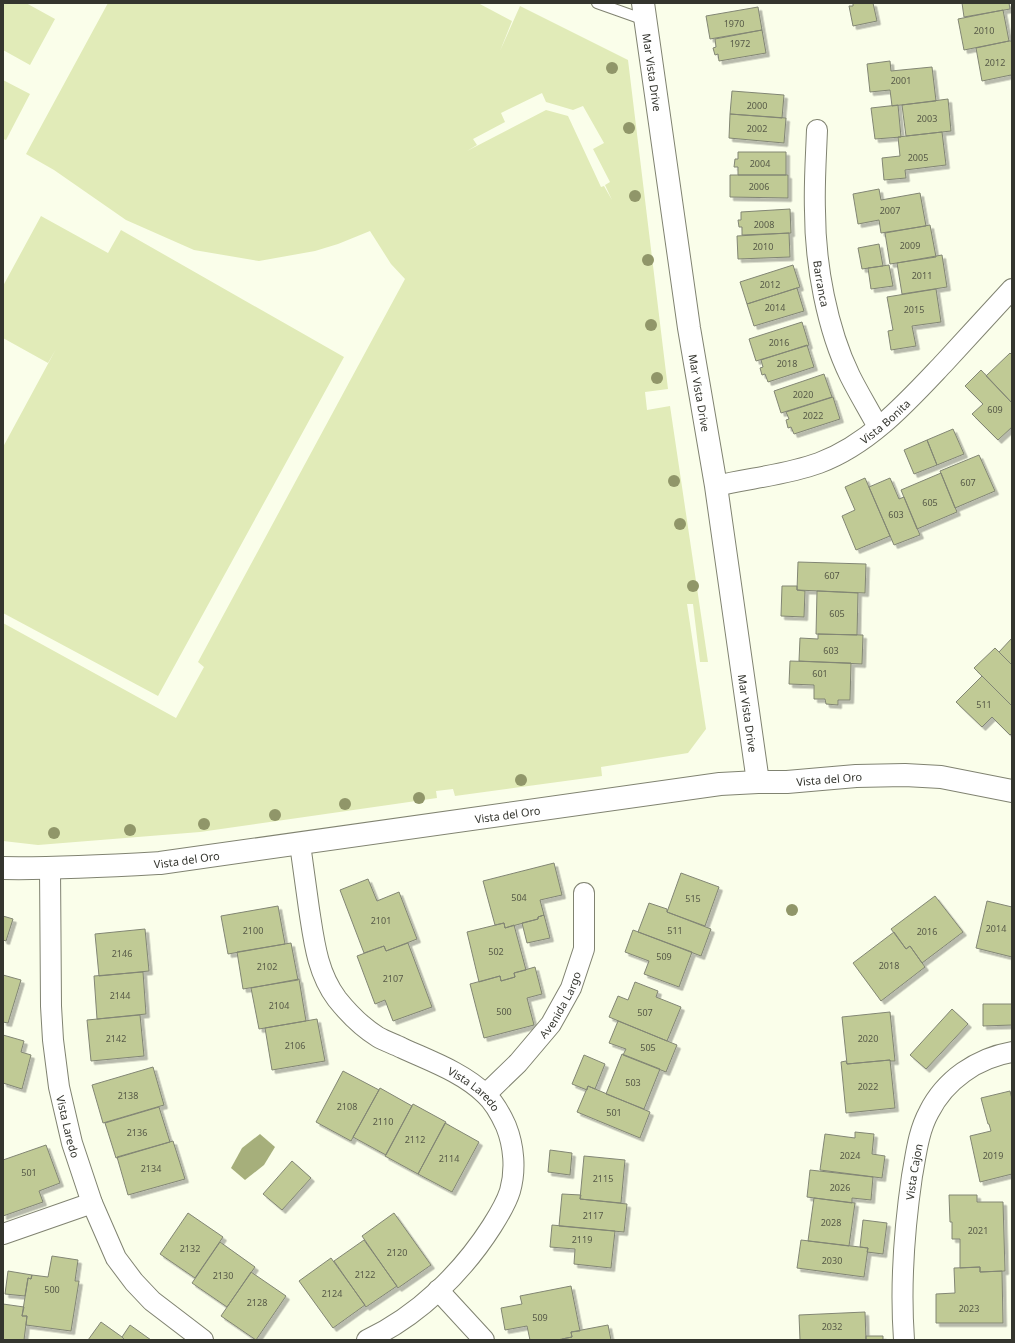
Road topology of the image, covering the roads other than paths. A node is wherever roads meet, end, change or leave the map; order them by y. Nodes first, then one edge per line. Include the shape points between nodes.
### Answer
1 (597, 3) edge
2 (644, 11) edge
3 (817, 130) dead end
4 (1012, 289) edge
5 (878, 427) junction
6 (716, 486) junction
7 (758, 782) junction
8 (1012, 791) edge
9 (300, 844) junction
10 (3, 868) edge
11 (50, 868) junction
12 (584, 893) dead end
13 (1012, 1052) edge
14 (486, 1094) junction
15 (92, 1203) junction
16 (3, 1234) edge
17 (438, 1290) junction
18 (203, 1340) edge
19 (367, 1340) edge
20 (484, 1340) edge
21 (904, 1340) edge

1 - 2 lane
2 - 6 street, Mar Vista Drive via 689,328
3 - 5 street, Barranca via 815,212 817,254 824,296 835,337 850,376
4 - 5 street, Vista Bonita via 905,404
5 - 6 street, Vista Bonita via 841,453 819,463 782,474
6 - 7 street, Mar Vista Drive
7 - 8 street, Vista del Oro via 856,776 925,776 964,780
7 - 9 street, Vista del Oro via 720,784
9 - 11 street, Vista del Oro via 160,863
9 - 14 street, Vista Laredo via 316,953 326,980 337,998 356,1020 379,1037 465,1078
10 - 11 street, Vista del Oro
11 - 15 street, Vista Laredo via 53,1040 59,1087 72,1144
12 - 14 street, Avenida Largo via 584,949 571,988 551,1024 518,1063
13 - 21 street, Vista Cajon via 978,1063 958,1075 942,1092 929,1112 918,1140 904,1245
14 - 17 street, Vista Laredo via 502,1115 511,1139 514,1165 510,1190 502,1209 482,1241
15 - 16 street
15 - 18 street, Vista Laredo via 116,1258 134,1282 152,1301
17 - 19 street, Vista Laredo via 410,1314
17 - 20 street

